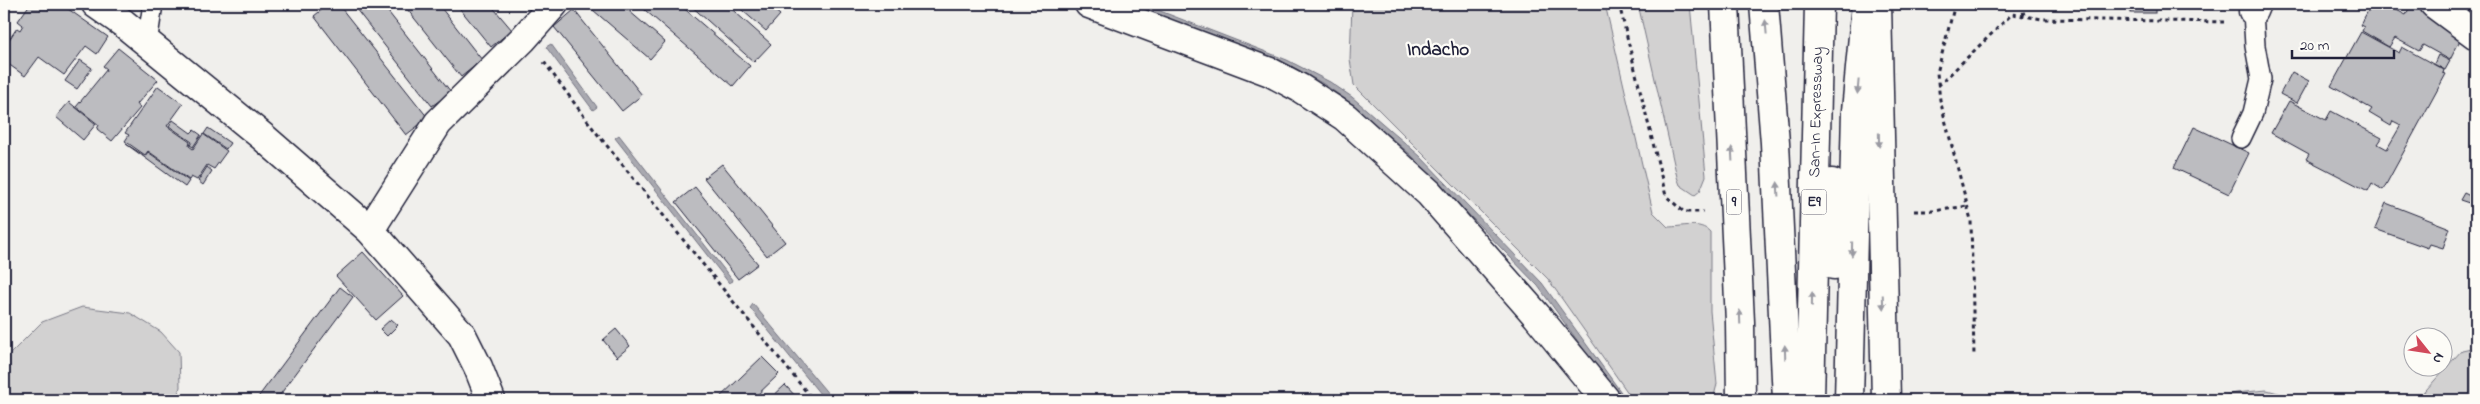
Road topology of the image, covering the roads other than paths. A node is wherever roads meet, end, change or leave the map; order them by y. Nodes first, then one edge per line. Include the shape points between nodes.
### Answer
1 (96, 4) edge
2 (153, 4) edge
3 (554, 4) edge
4 (1088, 4) edge
5 (1725, 4) edge
6 (1764, 4) edge
7 (1819, 4) edge
8 (1829, 4) edge
9 (1866, 4) edge
10 (1877, 4) edge
11 (2434, 4) edge
12 (2255, 7) edge
13 (2476, 34) edge
14 (147, 43) junction
15 (2241, 138) dead end
16 (370, 230) junction
17 (491, 400) edge
18 (1606, 400) edge
19 (1741, 400) edge
20 (1787, 400) edge
21 (1810, 400) edge
22 (1837, 400) edge
23 (1849, 400) edge
24 (1886, 400) edge

1 - 14 main road
2 - 14 lane
3 - 16 main road via 438,123
4 - 18 main road via 1270,72 1345,117 1429,193
19 -> 5 main road, 9
20 -> 6 main road via 1775,144
21 -> 7 main road, San-In Expressway / E9
8 - 22 main road, San-In Expressway / E9
9 -> 23 main road via 1856,111
10 -> 24 main road
11 - 13 main road
12 - 15 lane via 2255,46 2261,79 2253,113
14 - 16 main road
16 - 17 main road via 462,335

